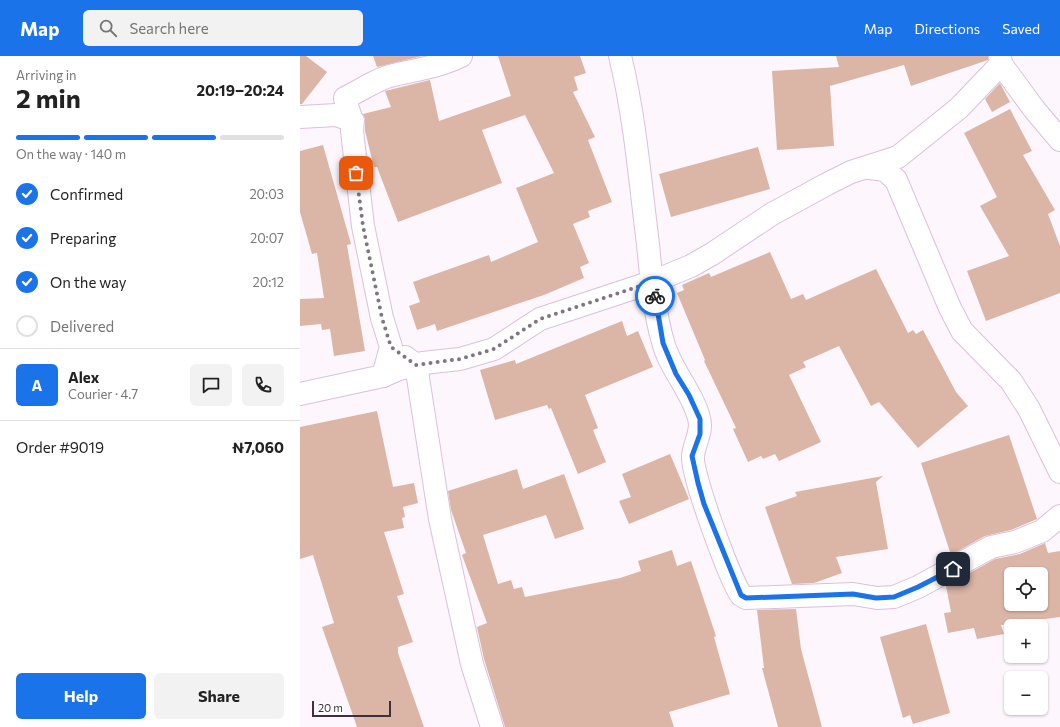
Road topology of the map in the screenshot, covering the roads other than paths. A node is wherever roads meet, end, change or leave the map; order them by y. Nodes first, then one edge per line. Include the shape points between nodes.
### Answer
1 (462, 56) edge
2 (620, 56) edge
3 (1001, 60) edge
4 (300, 117) edge
5 (353, 121) junction
6 (1060, 140) edge
7 (898, 156) junction
8 (869, 168) junction
9 (896, 180) junction
10 (652, 282) junction
11 (391, 347) junction
12 (416, 365) junction
13 (383, 376) junction
14 (300, 394) edge
15 (1060, 472) edge
16 (1060, 516) edge
17 (492, 727) edge

1 - 5 street via 404,74 389,76 345,98 347,111
2 - 10 street via 628,90
3 - 6 street via 1034,109
3 - 7 street via 959,108
4 - 5 street via 336,115
5 - 11 street via 363,226 382,318
7 - 8 street
7 - 9 street
8 - 9 street via 885,170
8 - 10 street via 851,172 827,184 772,214 696,263
9 - 15 street via 962,331 1010,381 1029,409
10 - 12 street via 540,319 494,349 460,359
10 - 16 street via 663,343 700,419 700,434 692,456 704,504 741,595 746,598 853,594 876,598 894,597 918,587 991,547 1015,542 1042,531
11 - 12 street
11 - 13 street
12 - 13 street
12 - 17 street via 440,519 472,664
13 - 14 street

